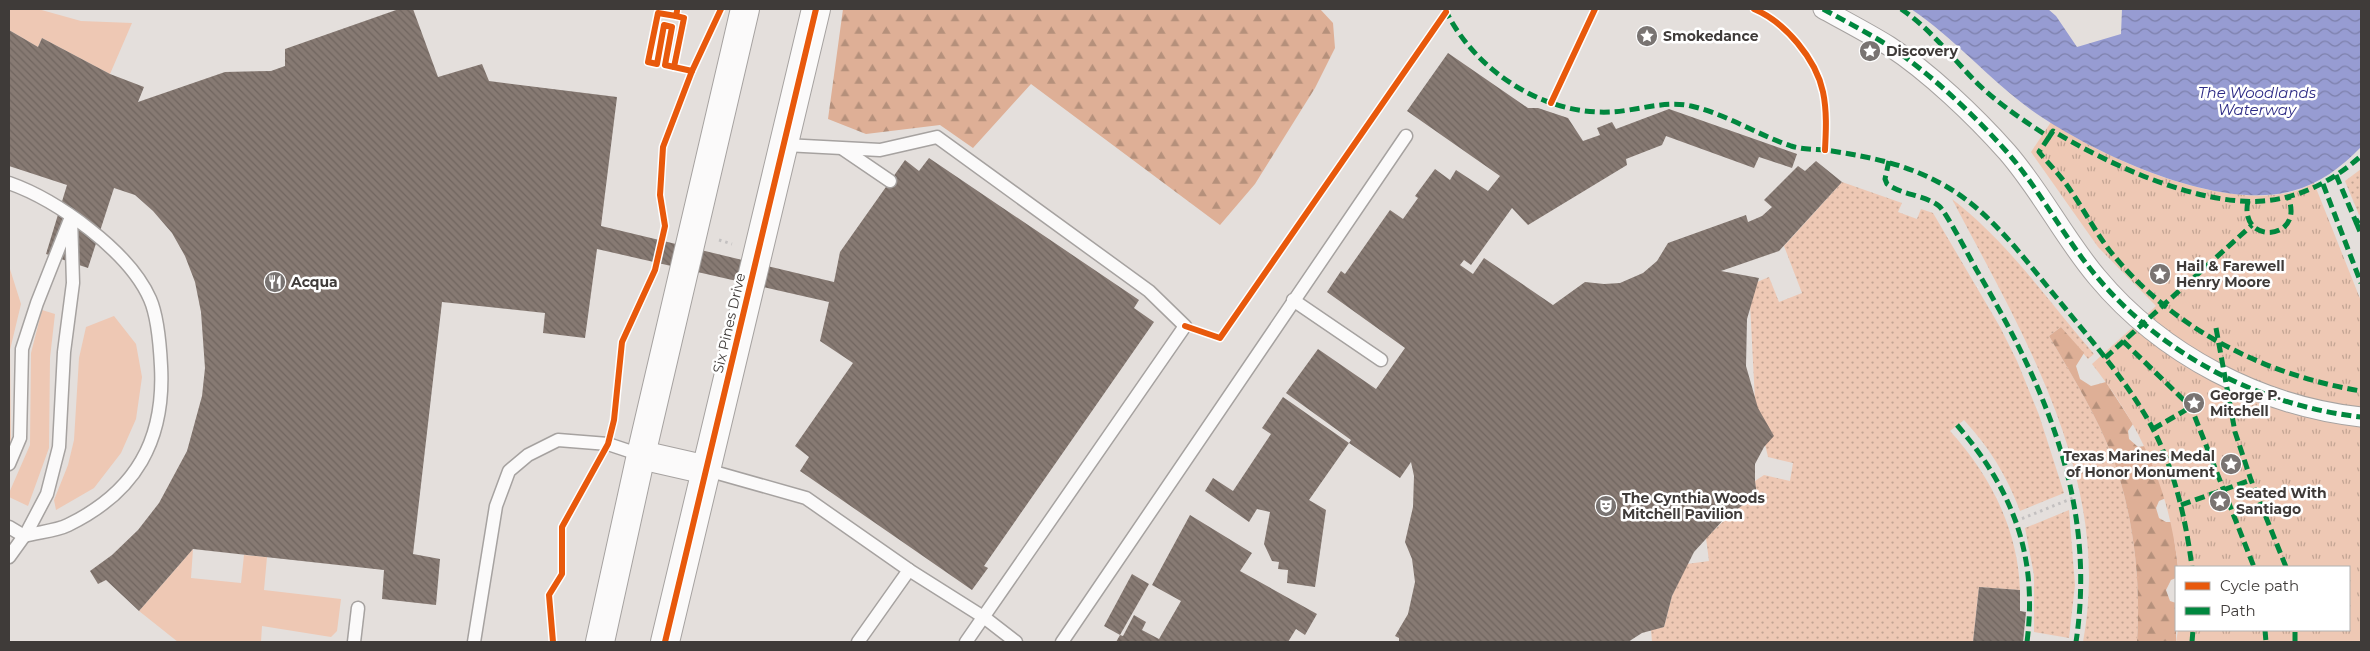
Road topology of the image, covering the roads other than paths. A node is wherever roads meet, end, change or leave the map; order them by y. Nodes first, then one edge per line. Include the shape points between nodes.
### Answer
1 (745, 9) edge
2 (816, 9) edge
3 (1823, 9) edge
4 (1406, 136) dead end
5 (785, 145) junction
6 (842, 148) junction
7 (890, 181) dead end
8 (9, 183) edge
9 (71, 217) junction
10 (1293, 300) junction
11 (1381, 360) dead end
12 (2361, 417) edge
13 (641, 455) junction
14 (9, 464) edge
15 (707, 470) junction
16 (9, 527) edge
17 (24, 536) junction
18 (9, 557) edge
19 (909, 570) junction
20 (358, 608) dead end
21 (984, 618) junction
22 (354, 642) edge
23 (474, 642) edge
24 (600, 642) edge
25 (665, 642) edge
26 (858, 642) edge
27 (966, 642) edge
28 (1016, 642) edge
29 (1062, 642) edge

1 - 13 street
2 - 5 street, Six Pines Drive
3 - 12 street via 1908,60 1984,128 2033,184 2097,277 2152,331 2211,369 2254,389 2305,406
4 - 10 lane
5 - 6 lane
5 - 15 street, Six Pines Drive
6 - 7 lane
6 - 21 lane via 880,150 937,137 1149,291 1185,326
8 - 9 lane via 25,188
9 - 14 lane via 22,349 20,438
9 - 17 lane via 73,283 64,352 59,448 46,494
9 - 17 lane via 95,233 126,262 150,299 160,347 163,395 150,444 133,475 114,497 67,525
10 - 11 lane
10 - 29 lane
13 - 15 street
13 - 23 lane via 608,444 558,440 528,455 509,471 496,506
13 - 24 street
15 - 19 lane via 806,498
15 - 25 street, Six Pines Drive
16 - 17 lane
17 - 18 lane
19 - 21 lane
19 - 26 lane
20 - 22 lane
21 - 27 lane
21 - 28 lane

